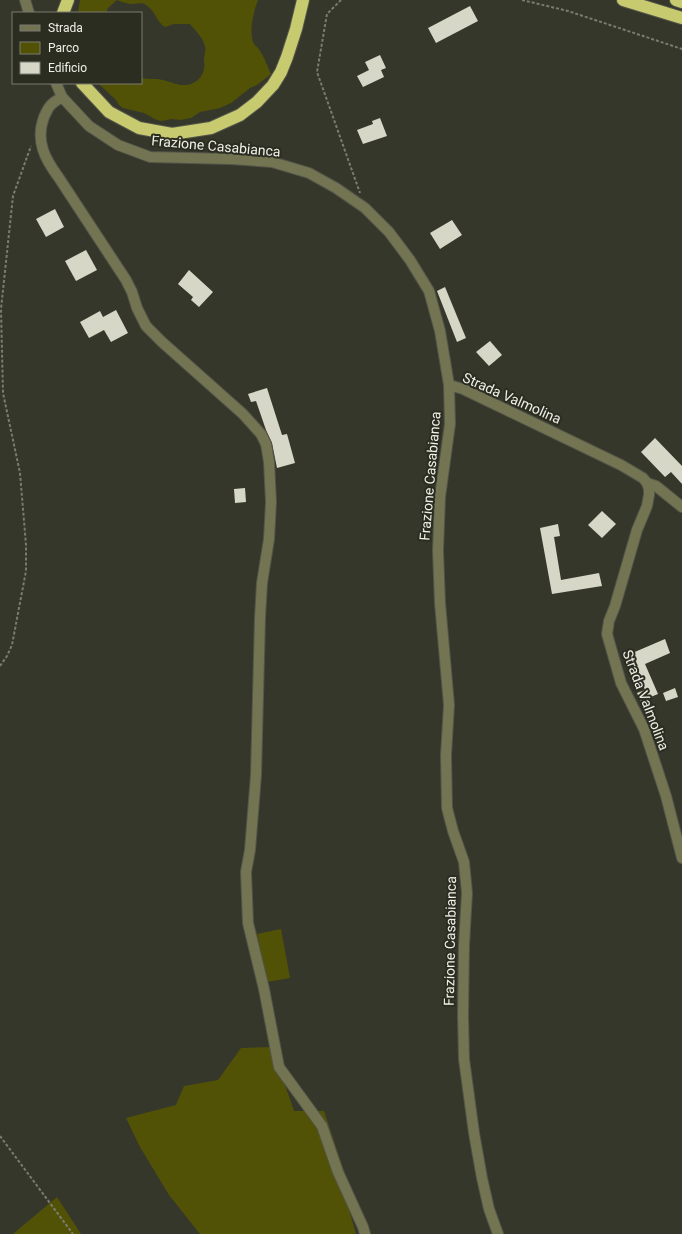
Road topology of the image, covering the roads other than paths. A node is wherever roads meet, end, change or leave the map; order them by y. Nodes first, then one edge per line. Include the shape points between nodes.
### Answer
1 (24, 0) edge
2 (61, 0) edge
3 (68, 0) edge
4 (303, 0) edge
5 (623, 0) edge
6 (676, 0) edge
7 (682, 2) edge
8 (29, 12) edge
9 (62, 12) edge
10 (62, 12) edge
11 (682, 18) edge
12 (56, 84) edge
13 (83, 84) edge
14 (62, 98) junction
15 (449, 385) junction
16 (647, 483) junction
17 (682, 507) edge
18 (682, 858) edge
19 (365, 1234) edge
20 (498, 1234) edge

1 - 8 street
2 - 9 highway
3 - 10 highway
4 - 13 highway via 287,57 273,85 240,115 211,128 172,134 139,128 108,112
5 - 11 highway
6 - 7 highway
12 - 14 street, Frazione Casabianca
14 - 15 street, Frazione Casabianca via 88,126 118,145 150,157 272,162 310,173 365,208 389,232 429,292 440,330
14 - 19 street via 51,104 42,123 42,149 48,163 126,280 146,326 244,414 262,434 266,444 270,462 271,502 269,539 262,583 256,775 246,872 248,923 279,1067 322,1126 338,1172
15 - 16 street, Strada Valmolina via 463,389 621,465
15 - 20 street, Frazione Casabianca via 450,424 440,497 438,551 449,706 446,755 447,808 464,862 467,893 464,945 464,1059 482,1178
16 - 17 street, Strada Valmolina via 656,486
16 - 18 street, Strada Valmolina via 647,506 636,530 607,634 621,683 644,729 666,796

